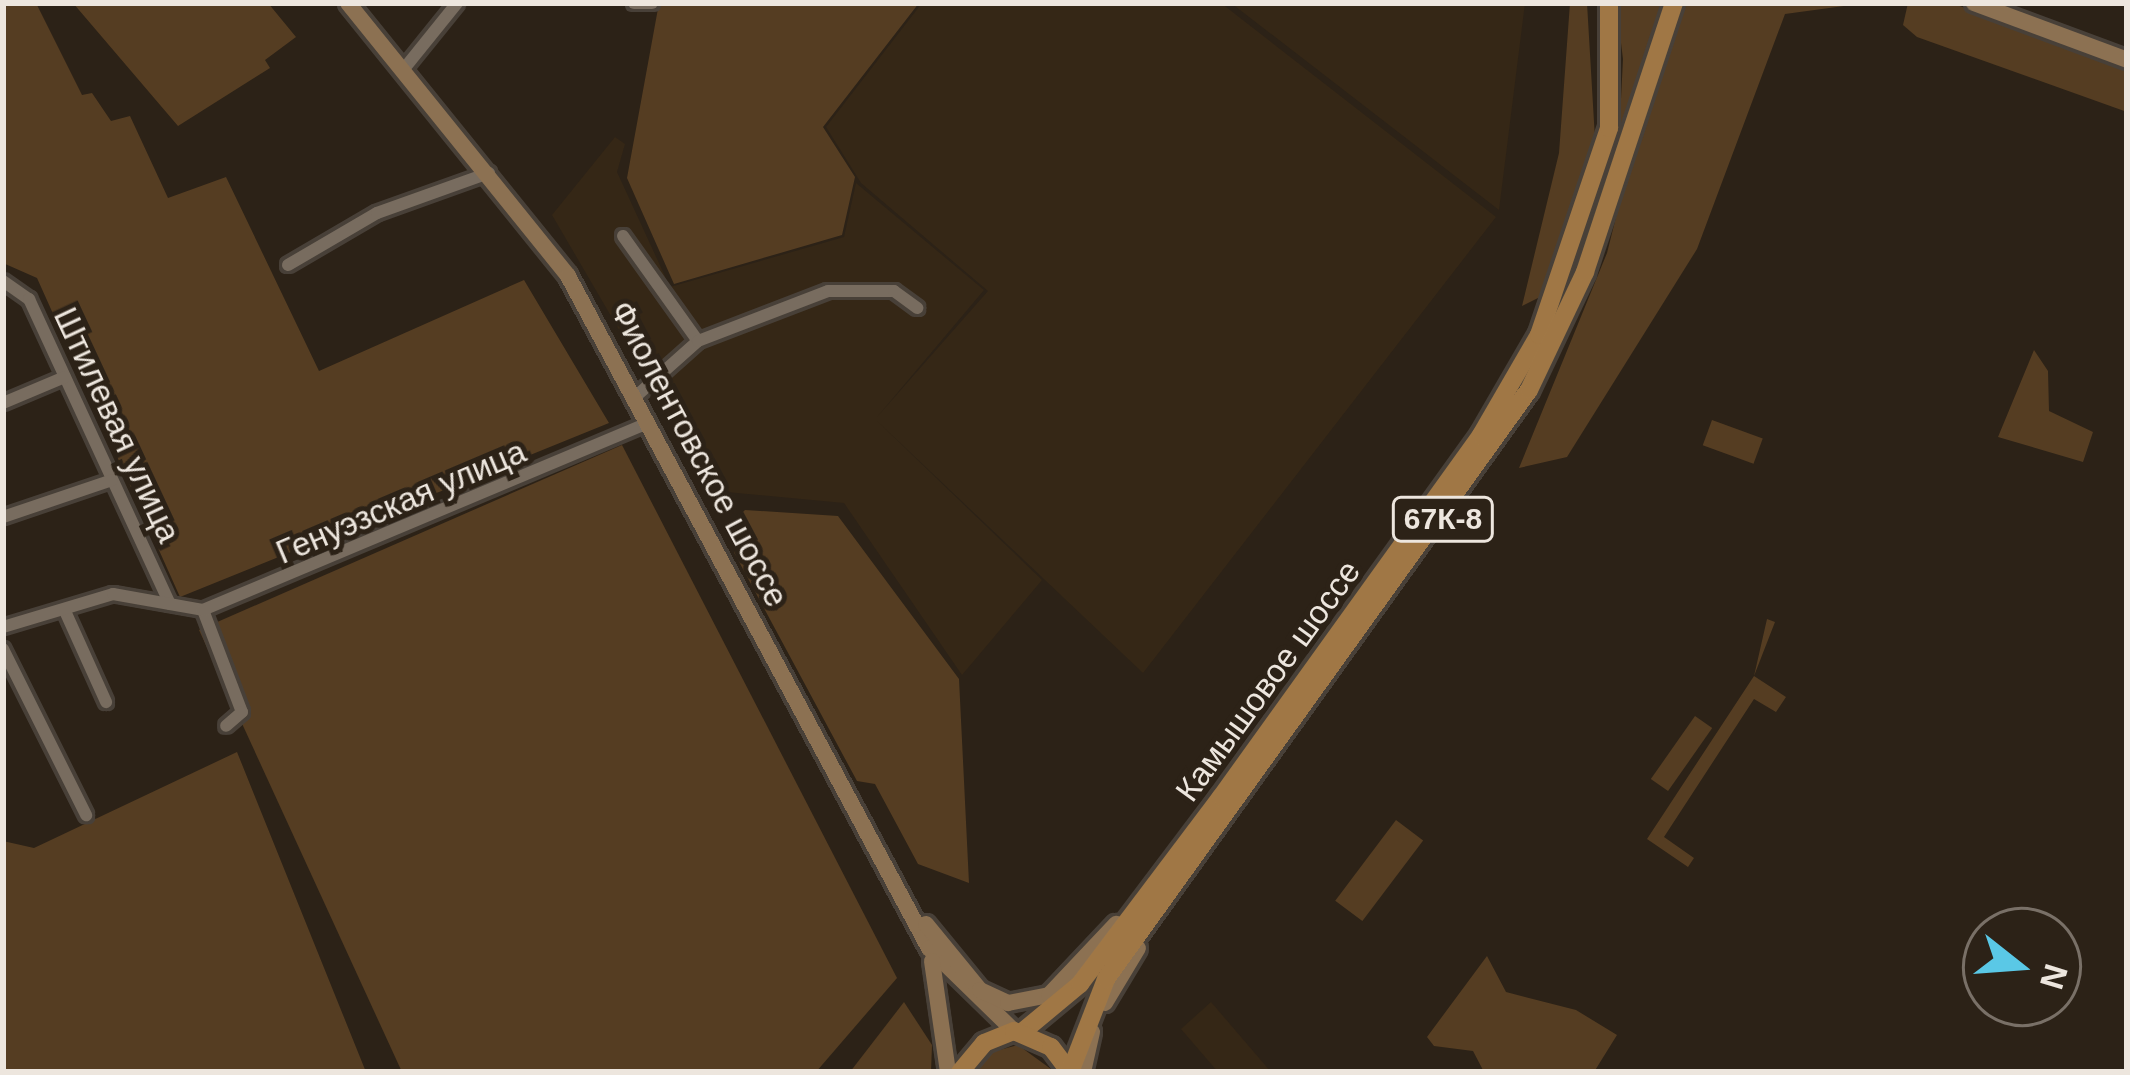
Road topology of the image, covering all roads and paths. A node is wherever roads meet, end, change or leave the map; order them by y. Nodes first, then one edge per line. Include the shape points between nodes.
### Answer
1 (348, 3) edge
2 (457, 3) edge
3 (634, 3) edge
4 (1609, 3) edge
5 (1675, 3) edge
6 (1974, 3) edge
7 (651, 6) edge
8 (2127, 60) edge
9 (404, 70) junction
10 (489, 173) junction
11 (622, 236) dead end
12 (288, 265) dead end
13 (3, 281) edge
14 (917, 308) dead end
15 (698, 341) junction
16 (64, 377) junction
17 (634, 398) junction
18 (3, 403) edge
19 (648, 423) junction
20 (112, 480) junction
21 (3, 518) edge
22 (170, 604) junction
23 (203, 610) junction
24 (65, 611) junction
25 (3, 626) edge
26 (3, 649) edge
27 (106, 702) dead end
28 (226, 726) dead end
29 (86, 815) dead end
30 (1147, 895) junction
31 (906, 903) junction
32 (1147, 924) junction
33 (929, 948) junction
34 (943, 970) junction
35 (1018, 1032) junction
36 (948, 1072) edge
37 (960, 1072) edge
38 (1070, 1072) edge
39 (1084, 1072) edge

1 - 9 main road, Фиолентовское шоссе
2 - 9 street
3 - 7 street
4 - 30 main road, Камышовое шоссе / 67К-8 via 1609,128 1586,220 1481,435
5 - 32 main road, Камышовое шоссе / 67К-8 via 1585,272 1529,390
6 - 8 main road
9 - 10 main road, Фиолентовское шоссе
10 - 12 street via 376,213
10 - 17 main road, Фиолентовское шоссе via 568,276
11 - 15 street
13 - 16 street, Штилевая улица via 29,298
14 - 15 street via 894,291 828,291
15 - 17 street
16 - 18 street
16 - 20 street, Штилевая улица
17 - 19 main road, Фиолентовское шоссе
19 - 23 street, Генуэзская улица
19 - 31 main road, Фиолентовское шоссе
20 - 21 street
20 - 22 street, Штилевая улица
22 - 23 street
22 - 24 street via 113,594
23 - 28 street via 242,712
24 - 25 street
24 - 27 street
26 - 29 street
30 - 31 main road via 1033,1002 980,990
30 - 35 main road, Камышовое шоссе / 67К-8 via 1080,984
31 - 33 main road, Фиолентовское шоссе
32 - 38 main road, Камышовое шоссе / 67К-8 via 1084,1017
32 - 39 main road
33 - 34 main road, Фиолентовское шоссе
33 - 36 main road
34 - 35 main road, Фиолентовское шоссе
34 - 37 main road, Фиолентовское шоссе
35 - 37 main road, Камышовое шоссе / 67К-8 via 984,1043
35 - 38 main road, Камышовое шоссе / 67К-8

